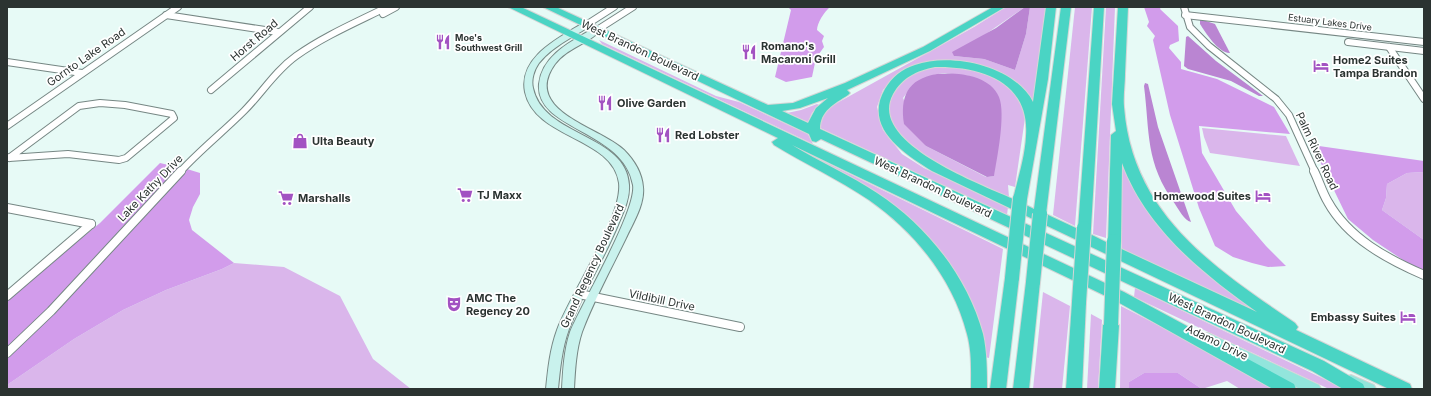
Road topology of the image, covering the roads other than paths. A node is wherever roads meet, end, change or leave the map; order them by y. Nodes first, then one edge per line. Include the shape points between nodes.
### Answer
1 (178, 7) edge
2 (310, 7) edge
3 (387, 7) edge
4 (396, 7) edge
5 (513, 7) edge
6 (548, 7) edge
7 (614, 7) edge
8 (633, 7) edge
9 (1000, 7) edge
10 (1050, 7) edge
11 (1066, 7) edge
12 (1099, 7) edge
13 (1123, 7) edge
14 (1184, 7) edge
15 (166, 15) junction
16 (1185, 15) junction
17 (586, 25) junction
18 (597, 30) junction
19 (278, 32) junction
20 (571, 34) junction
21 (582, 39) junction
22 (1348, 42) dead end
23 (1424, 42) edge
24 (315, 45) junction
25 (1388, 47) junction
26 (1424, 51) edge
27 (7, 62) edge
28 (15, 63) junction
29 (7, 68) edge
30 (82, 73) junction
31 (876, 73) junction
32 (211, 90) dead end
33 (1423, 96) edge
34 (715, 104) junction
35 (1118, 104) junction
36 (760, 105) junction
37 (7, 126) edge
38 (813, 131) junction
39 (1032, 135) junction
40 (597, 136) junction
41 (588, 142) junction
42 (8, 157) edge
43 (844, 165) junction
44 (7, 208) edge
45 (617, 216) junction
46 (630, 218) junction
47 (1424, 275) edge
48 (580, 294) junction
49 (7, 296) edge
50 (592, 296) junction
51 (1119, 296) junction
52 (740, 327) dead end
53 (7, 353) edge
54 (1318, 366) junction
55 (1370, 372) junction
56 (552, 389) edge
57 (568, 389) edge
58 (979, 389) edge
59 (998, 389) edge
60 (1021, 389) edge
61 (1074, 389) edge
62 (1107, 389) edge
63 (1288, 389) edge
64 (1314, 389) edge
65 (1356, 389) edge
66 (1369, 389) edge
67 (1404, 389) edge

1 - 15 street, Gornto Lake Road
2 - 19 street, Horst Road
3 - 24 street, Lake Kathy Drive
4 - 24 street, Lake Kathy Drive
5 - 20 highway, West Brandon Boulevard
6 - 17 highway, West Brandon Boulevard
7 - 17 street
8 - 18 street
9 - 31 highway via 969,26
10 - 39 highway
11 - 60 highway, bridge
12 - 61 highway, bridge
13 - 35 highway
14 - 16 street, Palm River Road
15 - 19 street
15 - 30 street, Gornto Lake Road
16 - 23 street, Estuary Lakes Drive
16 - 47 street, Palm River Road via 1190,27 1209,46 1271,95 1289,115 1328,202 1342,222 1392,261
17 - 18 highway, West Brandon Boulevard
17 - 20 street, Grand Regency Boulevard
18 - 21 street, Grand Regency Boulevard
18 - 36 highway, West Brandon Boulevard
19 - 32 street, Horst Road
20 - 21 highway, West Brandon Boulevard
20 - 41 street, Grand Regency Boulevard via 538,59 530,73 528,87 534,107 553,122
21 - 34 highway, West Brandon Boulevard
21 - 40 street, Grand Regency Boulevard via 551,62 544,77 543,93 554,111
22 - 25 street
24 - 53 street, Lake Kathy Drive via 296,56 274,75 245,110 198,153 52,311
25 - 26 street
25 - 33 street
27 - 28 street
28 - 29 street
28 - 30 street
30 - 37 street, Gornto Lake Road
31 - 36 highway via 796,106 780,109
31 - 38 highway via 824,106 817,114
34 - 43 highway, West Brandon Boulevard
34 - 58 highway via 874,197 919,234 955,281 964,302 973,326 979,355
35 - 55 highway via 1126,153 1139,185 1154,210 1190,251 1226,282 1285,324
35 - 62 highway, bridge
36 - 38 highway, West Brandon Boulevard
38 - 43 highway via 821,146
38 - 54 highway, West Brandon Boulevard
39 - 55 highway via 1033,119 1024,96 1004,79 974,67 947,64 918,68 899,78 889,89 885,100 886,118 896,138 904,147 936,168
39 - 59 highway, bridge via 1020,199
40 - 41 street
40 - 46 street, Grand Regency Boulevard via 620,152 633,168 638,196
41 - 45 street, Grand Regency Boulevard via 610,157 623,176 624,196
42 - 42 street via 34,158 68,154 112,161 121,160 174,118 172,114 88,103 79,106
43 - 51 highway, West Brandon Boulevard
44 - 49 street via 91,224
45 - 46 street
45 - 48 street, Grand Regency Boulevard
46 - 50 street, Grand Regency Boulevard
48 - 50 street, Vildibill Drive
48 - 56 street, Grand Regency Boulevard via 562,330 554,363
50 - 52 street, Vildibill Drive
50 - 57 street, Grand Regency Boulevard via 576,333
51 - 63 highway, West Brandon Boulevard
51 - 64 main road, Adamo Drive
54 - 65 highway, West Brandon Boulevard
54 - 66 main road
55 - 67 highway

